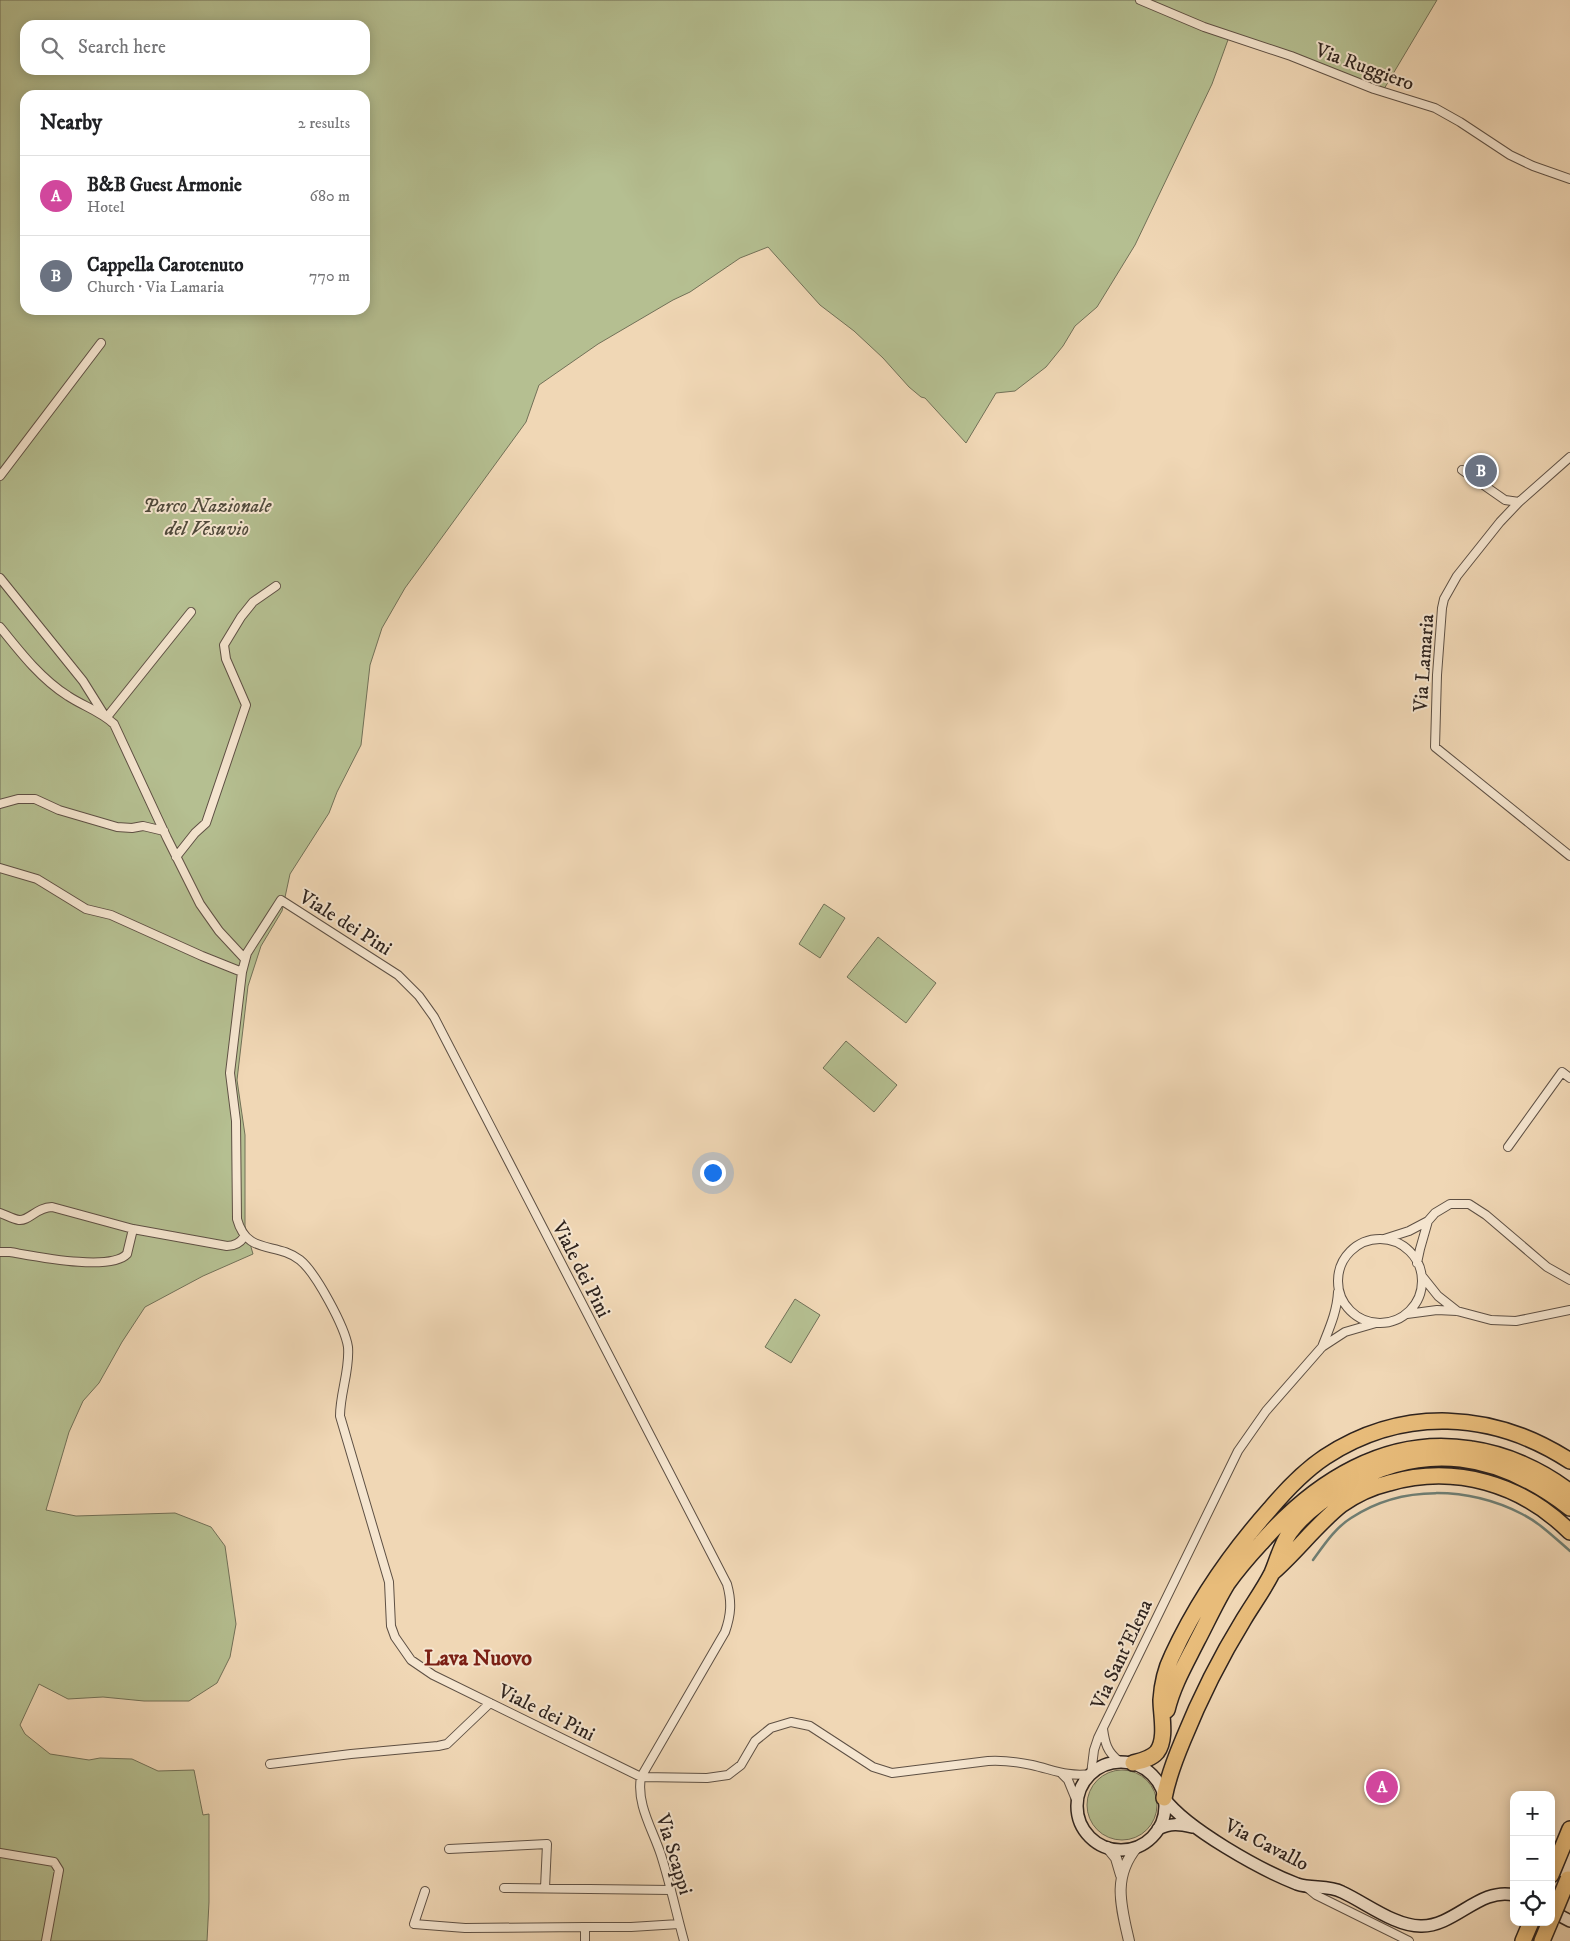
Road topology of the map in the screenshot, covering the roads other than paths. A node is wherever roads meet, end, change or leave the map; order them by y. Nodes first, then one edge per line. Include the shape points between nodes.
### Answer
1 (1140, 0) edge
2 (1570, 179) edge
3 (101, 343) dead end
4 (1570, 457) edge
5 (1462, 470) dead end
6 (0, 476) edge
7 (1519, 502) junction
8 (0, 578) edge
9 (276, 586) dead end
10 (191, 612) dead end
11 (0, 627) edge
12 (105, 716) junction
13 (0, 804) edge
14 (164, 831) junction
15 (1570, 856) edge
16 (176, 857) junction
17 (0, 868) edge
18 (245, 959) junction
19 (242, 972) junction
20 (1570, 1078) edge
21 (1508, 1146) dead end
22 (0, 1212) edge
23 (1428, 1221) junction
24 (133, 1229) junction
25 (244, 1237) junction
26 (1384, 1240) junction
27 (0, 1252) edge
28 (1417, 1264) junction
29 (1421, 1274) junction
30 (1570, 1280) edge
31 (1338, 1288) junction
32 (1570, 1310) edge
33 (1457, 1311) junction
34 (1407, 1314) junction
35 (1376, 1323) junction
36 (1322, 1347) junction
37 (1570, 1461) edge
38 (1570, 1492) edge
39 (1570, 1508) edge
40 (1570, 1532) edge
41 (1272, 1573) junction
42 (490, 1703) junction
43 (1162, 1728) junction
44 (1103, 1729) junction
45 (1126, 1762) junction
46 (270, 1764) dead end
47 (1062, 1774) junction
48 (1090, 1774) junction
49 (641, 1777) junction
50 (1164, 1798) junction
51 (1077, 1802) junction
52 (1570, 1822) edge
53 (1158, 1829) junction
54 (1198, 1829) junction
55 (1567, 1835) edge
56 (1107, 1847) junction
57 (1137, 1847) junction
58 (449, 1849) dead end
59 (0, 1852) edge
60 (1555, 1865) edge
61 (1122, 1876) junction
62 (1569, 1877) edge
63 (1304, 1886) junction
64 (504, 1888) dead end
65 (545, 1888) junction
66 (670, 1890) junction
67 (425, 1891) dead end
68 (1510, 1895) edge
69 (1555, 1914) edge
70 (1570, 1921) edge
71 (680, 1924) junction
72 (1530, 1926) edge
73 (585, 1927) junction
74 (1547, 1929) edge
75 (46, 1941) edge
76 (586, 1941) edge
77 (684, 1941) edge
78 (1129, 1941) edge
79 (1409, 1941) edge
80 (1523, 1941) edge

1 - 2 street, Via Ruggiero via 1374,90 1435,108 1510,155
3 - 6 street
4 - 7 street, Via Lamaria
5 - 7 street via 1505,500
7 - 15 street, Via Lamaria via 1457,576 1444,599 1435,748
8 - 12 street via 83,681
9 - 16 street via 253,602 224,645 226,659 246,705 206,823
10 - 12 street
11 - 12 street via 45,678 68,696
12 - 14 street via 114,724
13 - 14 street via 35,799 58,810 117,827 143,826
14 - 16 street
16 - 18 street via 200,904
17 - 19 street via 37,880 86,909 111,915
18 - 19 street, Viale dei Pini
18 - 49 street, Viale dei Pini via 281,900 398,974 419,996 434,1017 727,1584 731,1608 725,1632
19 - 25 street, Viale dei Pini via 230,1073 236,1120 237,1218
20 - 21 street via 1562,1072
22 - 24 street via 20,1220 52,1207
23 - 26 street
23 - 28 street
23 - 30 street via 1435,1212 1450,1204 1469,1204 1547,1267
24 - 25 street via 227,1246
24 - 27 street via 128,1254 115,1260 78,1263
25 - 42 street, Viale dei Pini via 252,1243 299,1259 317,1281 341,1328 348,1347 340,1416 389,1582 391,1626 395,1637 411,1660 433,1675
26 - 28 street via 1404,1247
26 - 31 street via 1362,1243 1353,1249 1340,1266
28 - 29 street
29 - 33 street via 1438,1296
29 - 34 street via 1419,1295
31 - 35 street via 1347,1308 1355,1316
31 - 36 street via 1335,1312
32 - 33 street via 1503,1321 1482,1319
33 - 34 street
34 - 35 street via 1392,1321
35 - 36 street via 1345,1332
36 - 44 street, Via Sant'Elena via 1266,1411 1238,1451
37 - 43 highway via 1554,1450 1509,1430 1438,1420 1415,1422 1372,1434 1324,1458 1267,1512 1224,1564 1208,1590 1166,1670 1161,1700
38 - 43 highway via 1551,1479 1497,1454 1460,1447 1423,1447 1389,1453 1338,1476 1282,1519 1229,1582 1172,1692
39 - 41 highway via 1539,1486 1497,1467 1450,1458 1413,1460 1376,1470 1320,1502 1289,1533
40 - 41 highway via 1516,1492 1461,1476 1422,1476 1362,1492 1342,1504
41 - 50 highway via 1198,1702 1170,1773
42 - 46 street via 447,1744
42 - 49 street, Viale dei Pini
43 - 45 highway via 1157,1752 1148,1758
44 - 45 street, Via Sant'Elena via 1110,1755
44 - 48 street, Via Sant'Elena via 1094,1750
45 - 48 main road via 1108,1763
45 - 50 main road via 1145,1768 1153,1775
47 - 48 street
47 - 49 street via 1003,1760 892,1773 873,1767 810,1726 791,1722 771,1728 755,1741 741,1765 728,1775 708,1778
47 - 51 street
48 - 51 main road
49 - 66 street, Via Scappi via 640,1794
50 - 53 main road via 1165,1811
50 - 54 main road
51 - 56 main road via 1084,1830
52 - 55 highway
53 - 54 main road via 1168,1824
53 - 57 main road
54 - 63 main road, Via Cavallo via 1242,1856
55 - 60 highway
56 - 57 main road via 1118,1850
56 - 61 street via 1116,1858
57 - 61 street via 1125,1864
58 - 65 street via 548,1844
59 - 75 street via 54,1862 59,1870
61 - 78 street via 1123,1915
62 - 74 highway, bridge
63 - 68 main road, Via Cavallo via 1340,1891 1407,1924 1422,1926 1437,1924 1491,1896
63 - 79 street
64 - 65 street
65 - 66 street
66 - 71 street, Via Scappi
67 - 73 street via 414,1924 465,1928
69 - 70 main road
71 - 73 street
71 - 77 street, Via Scappi
72 - 80 highway
73 - 76 street

